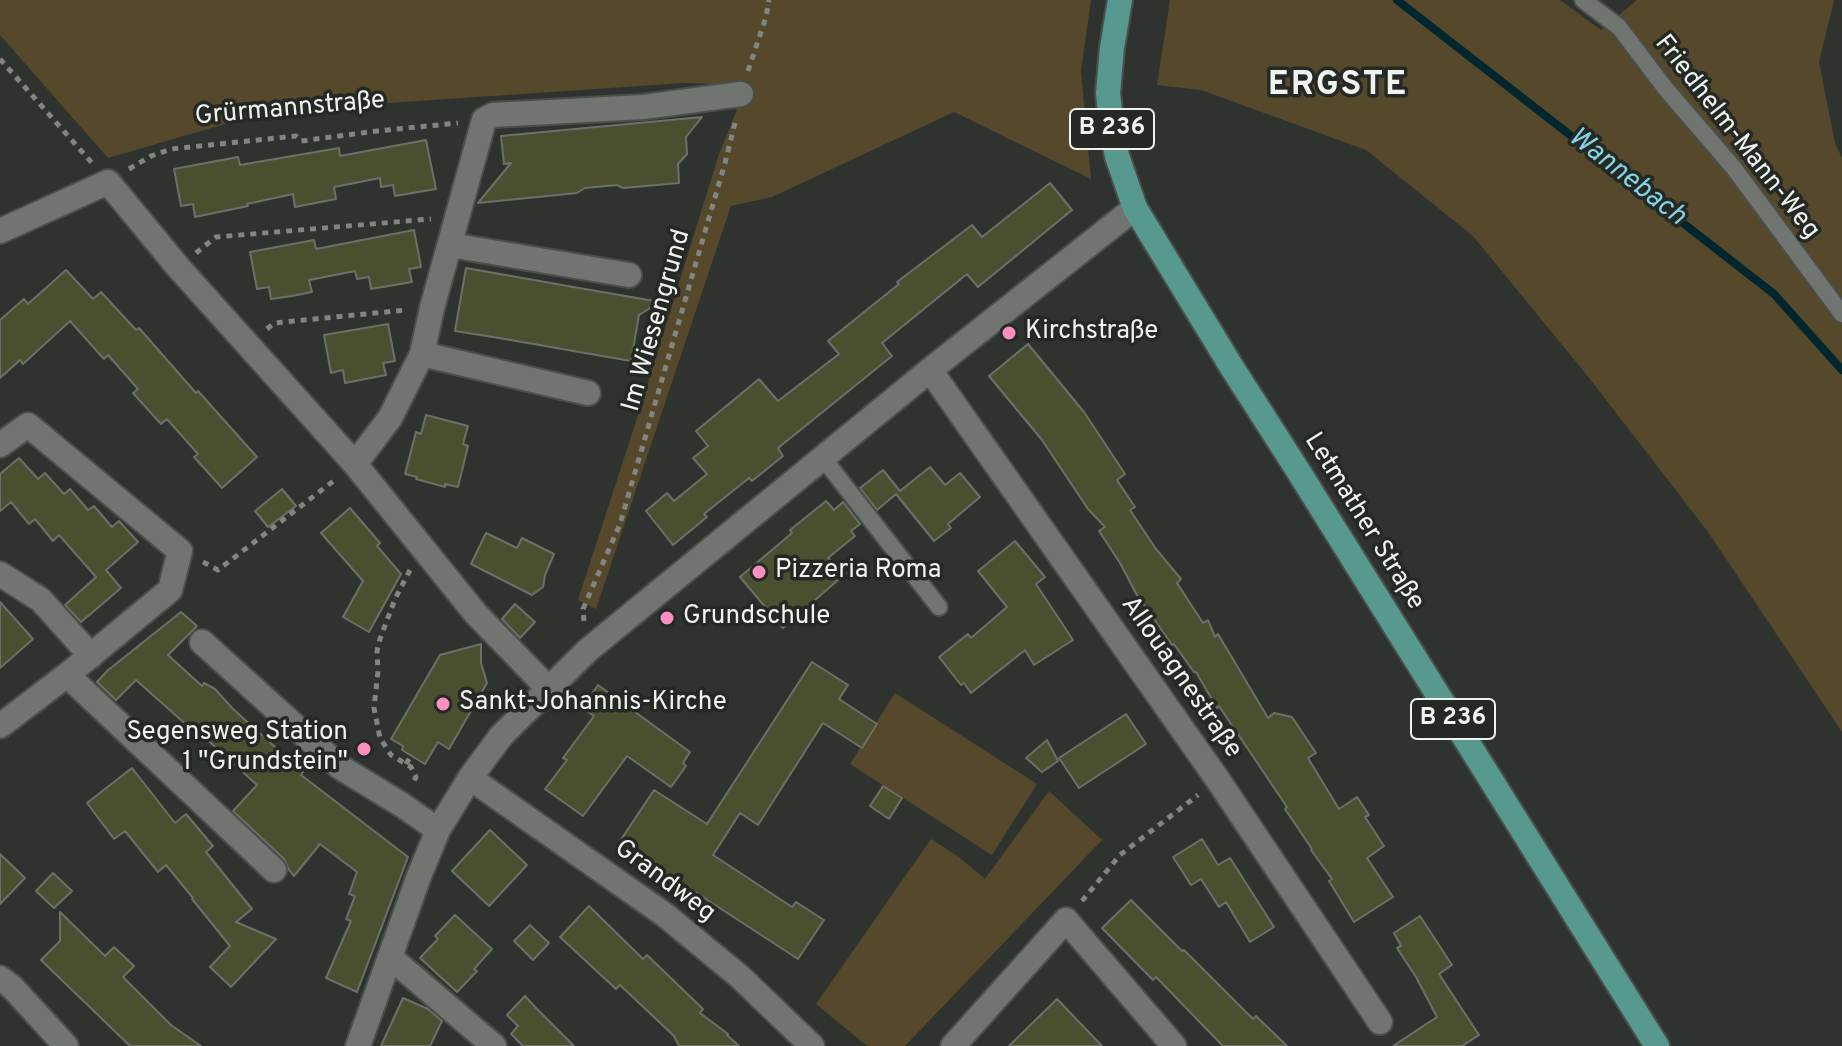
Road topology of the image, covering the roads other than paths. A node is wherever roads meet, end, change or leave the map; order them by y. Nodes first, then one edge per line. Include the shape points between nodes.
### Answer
1 (1120, 0) edge
2 (1583, 0) edge
3 (741, 94) road end
4 (1135, 208) junction
5 (0, 231) edge
6 (450, 245) junction
7 (629, 275) dead end
8 (1842, 314) edge
9 (422, 354) junction
10 (930, 370) junction
11 (588, 393) dead end
12 (0, 445) edge
13 (823, 458) junction
14 (355, 464) junction
15 (0, 574) edge
16 (939, 607) dead end
17 (202, 642) dead end
18 (91, 656) junction
19 (67, 675) junction
20 (548, 688) junction
21 (0, 726) edge
22 (470, 778) junction
23 (438, 830) junction
24 (274, 870) dead end
25 (390, 957) junction
26 (0, 978) edge
27 (1380, 1022) dead end
28 (66, 1046) edge
29 (358, 1046) edge
30 (494, 1046) edge
31 (812, 1046) edge
32 (953, 1046) edge
33 (1174, 1046) edge
34 (1657, 1046) edge

1 - 4 main road, Letmather Straße / B 236 via 1108,93 1117,156
2 - 8 lane, Friedhelm-Mann-Weg via 1619,27 1733,167
3 - 6 street via 643,107 493,115 484,120
4 - 10 street
4 - 34 main road, Letmather Straße / B 236
5 - 14 street via 108,182
6 - 7 street
6 - 9 street
9 - 11 street
9 - 14 street via 390,418
10 - 13 street
10 - 27 street, Allouagnestraße via 1218,780
12 - 18 street via 28,425 180,551 170,590
13 - 16 lane
13 - 20 street
14 - 20 street via 476,614
15 - 18 street via 41,600
17 - 23 street via 340,767
18 - 19 street
19 - 21 street
19 - 24 street
20 - 22 street via 501,736
22 - 23 street
22 - 31 street, Grandweg via 665,915
23 - 25 street
25 - 29 street
25 - 30 street
26 - 28 street
32 - 33 street via 1066,920

